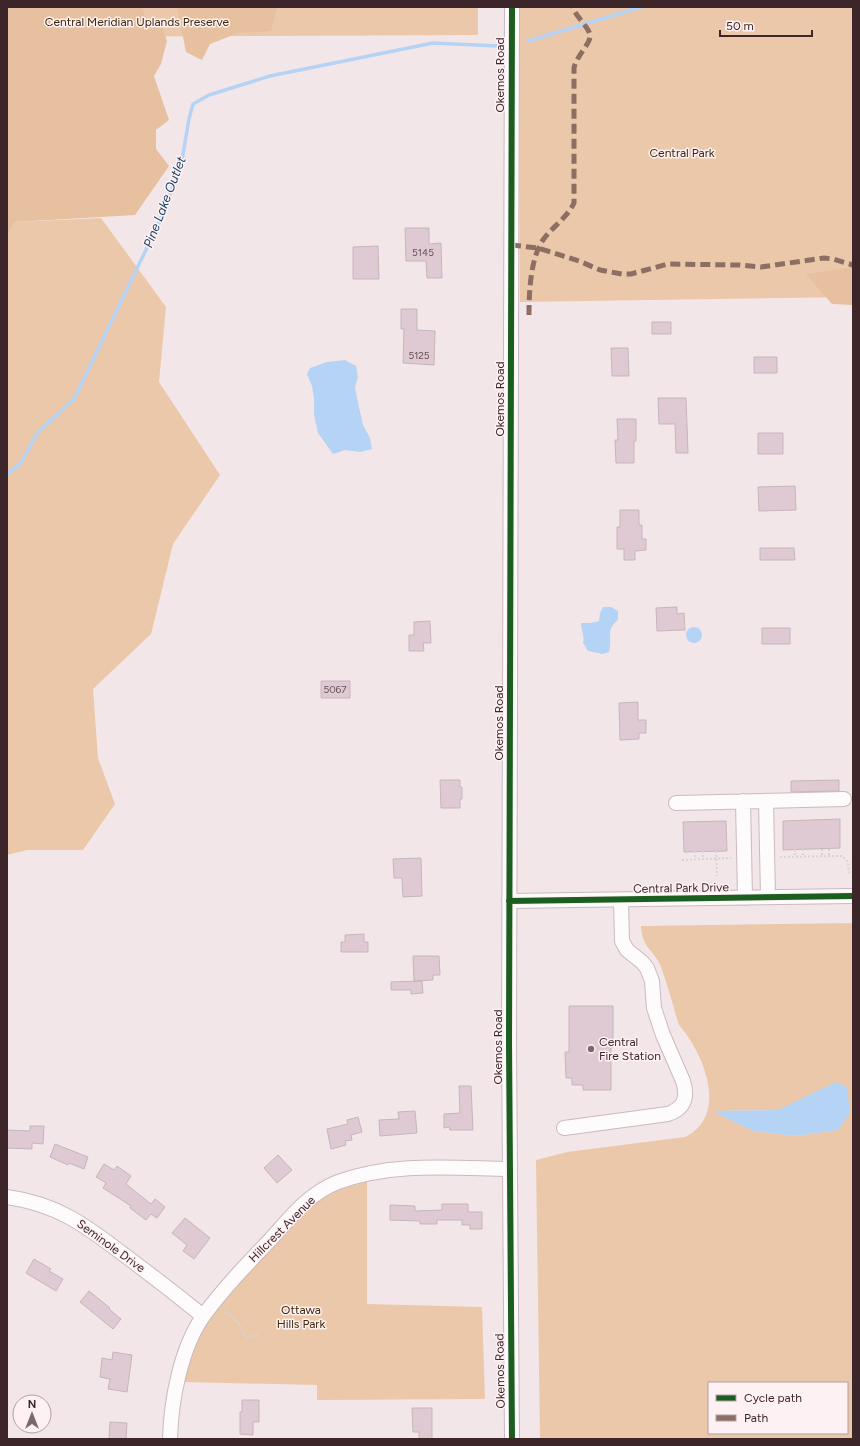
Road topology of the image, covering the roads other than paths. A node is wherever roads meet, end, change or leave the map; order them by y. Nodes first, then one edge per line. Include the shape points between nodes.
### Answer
1 (512, 7) edge
2 (844, 799) dead end
3 (743, 801) junction
4 (766, 801) junction
5 (676, 803) dead end
6 (853, 896) edge
7 (745, 898) junction
8 (768, 898) junction
9 (621, 900) junction
10 (509, 901) junction
11 (564, 1128) dead end
12 (509, 1169) junction
13 (7, 1197) edge
14 (203, 1316) junction
15 (170, 1439) edge
16 (512, 1439) edge

1 - 10 street, Okemos Road
2 - 4 street
3 - 4 street
3 - 5 street
3 - 7 street
4 - 8 street
6 - 8 street, Central Park Drive
7 - 8 street, Central Park Drive
7 - 9 street, Central Park Drive
9 - 10 street, Central Park Drive
9 - 11 street via 622,941 627,950 647,968 652,981 654,1008 683,1081 685,1098 676,1112 668,1114
10 - 12 street, Okemos Road
12 - 14 street, Hillcrest Avenue via 400,1168 366,1174 337,1183 306,1201 230,1282
12 - 16 street, Okemos Road
13 - 14 street, Seminole Drive via 51,1208 84,1225
14 - 15 street, Hillcrest Avenue via 187,1350 176,1385

